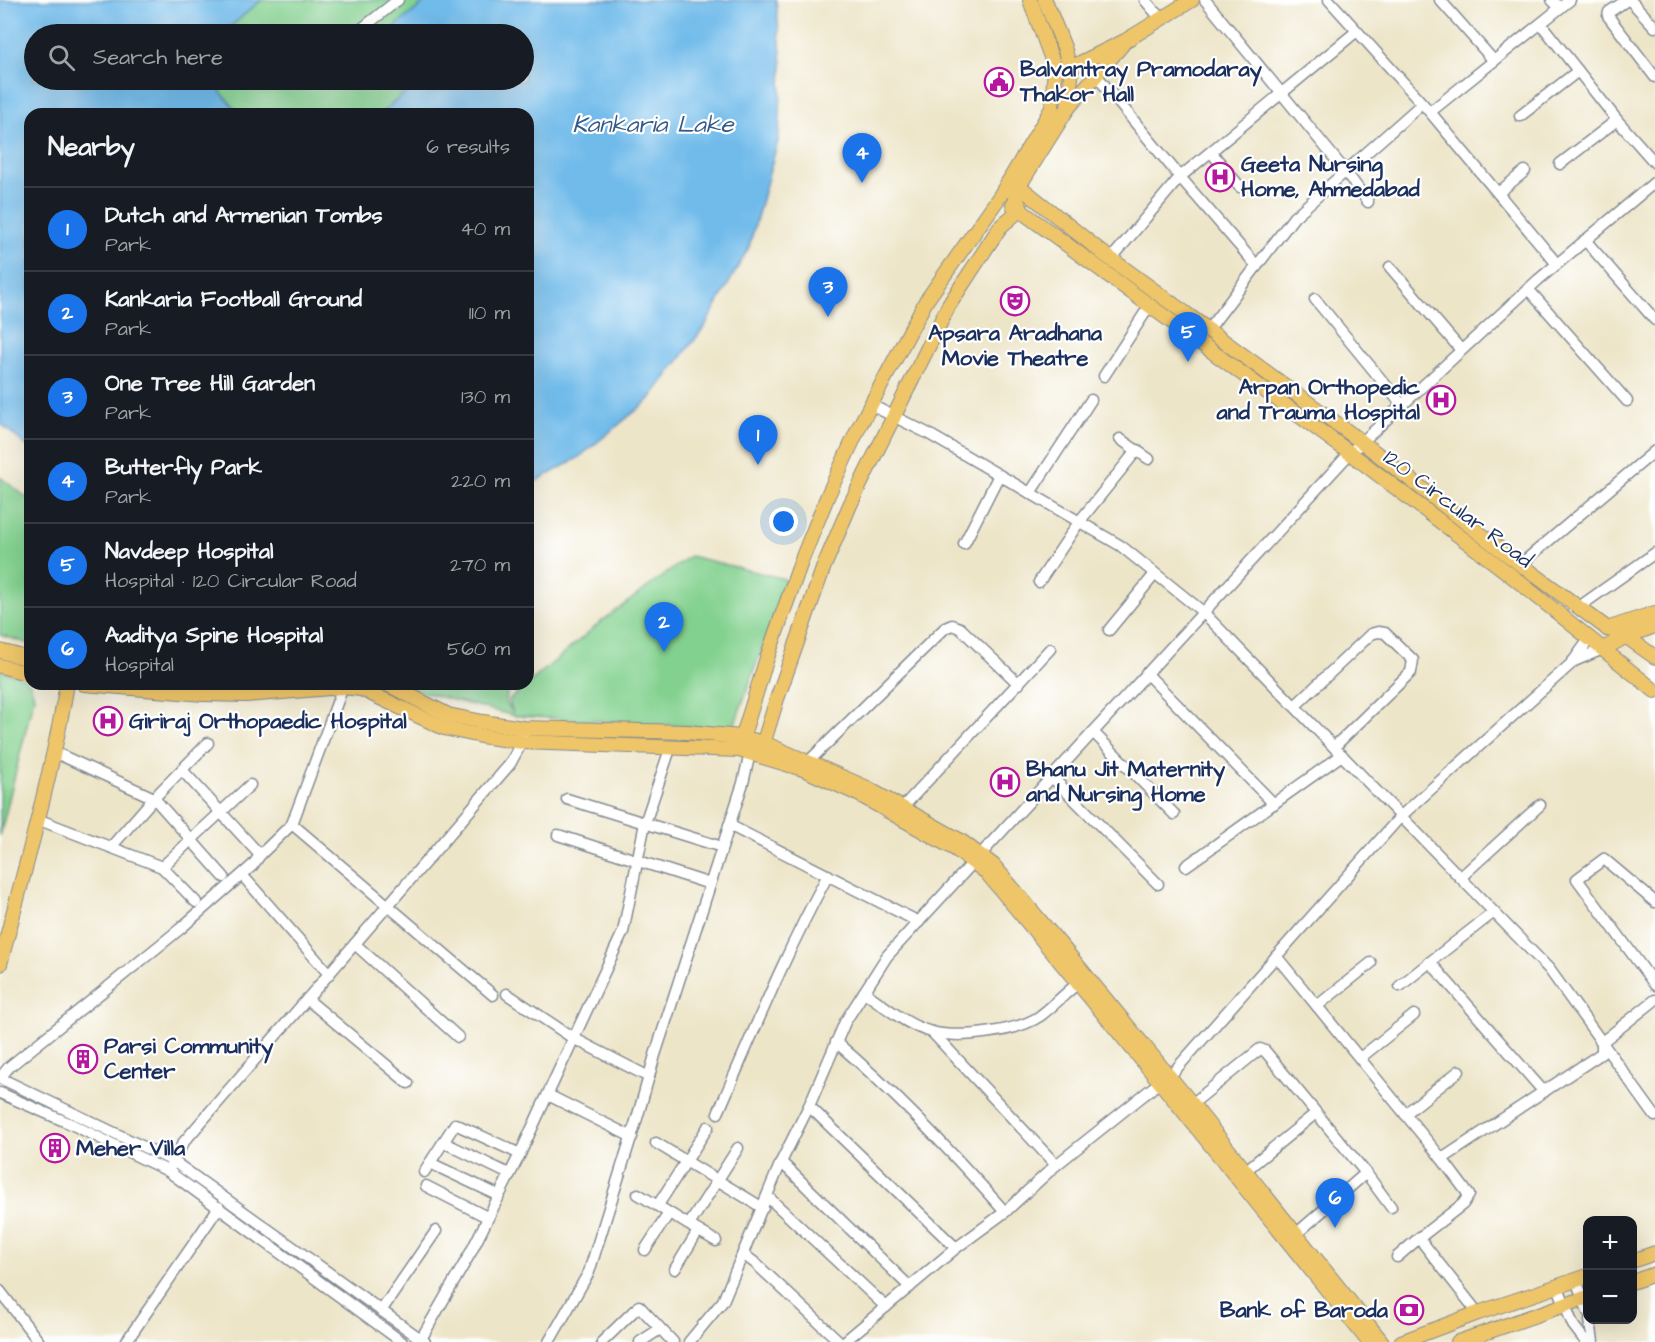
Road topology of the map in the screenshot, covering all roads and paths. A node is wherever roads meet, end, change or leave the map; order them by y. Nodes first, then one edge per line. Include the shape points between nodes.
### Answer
1 (398, 0) edge
2 (1030, 0) edge
3 (1045, 0) edge
4 (1145, 0) edge
5 (1192, 0) edge
6 (1205, 0) edge
7 (1329, 0) edge
8 (1440, 0) edge
9 (1570, 0) edge
10 (1628, 0) edge
11 (1556, 4) edge
12 (1161, 19) junction
13 (368, 24) edge
14 (1541, 24) junction
15 (1655, 27) edge
16 (1357, 31) junction
17 (1125, 41) junction
18 (1494, 61) junction
19 (1055, 68) junction
20 (1070, 68) junction
21 (1578, 71) junction
22 (1096, 75) junction
23 (1655, 77) edge
24 (1283, 93) junction
25 (1068, 108) junction
26 (1416, 109) dead end
27 (1430, 112) junction
28 (1520, 116) dead end
29 (1617, 120) junction
30 (1211, 152) junction
31 (1655, 163) edge
32 (1560, 164) dead end
33 (1525, 171) dead end
34 (1346, 172) junction
35 (1180, 177) junction
36 (1015, 182) junction
37 (1654, 186) edge
38 (1240, 187) dead end
39 (1498, 193) junction
40 (1000, 196) junction
41 (1368, 202) dead end
42 (1021, 209) junction
43 (1586, 240) junction
44 (1111, 259) junction
45 (1557, 264) junction
46 (1257, 266) junction
47 (1390, 267) dead end
48 (1528, 289) junction
49 (1315, 299) dead end
50 (1150, 305) junction
51 (1655, 320) edge
52 (1208, 330) junction
53 (1461, 350) junction
54 (1104, 376) dead end
55 (1091, 400) dead end
56 (1627, 401) dead end
57 (871, 405) junction
58 (1402, 405) junction
59 (893, 415) junction
60 (1120, 439) dead end
61 (1362, 442) junction
62 (1137, 450) junction
63 (1655, 451) edge
64 (1350, 453) junction
65 (1149, 459) dead end
66 (999, 475) junction
67 (1030, 493) junction
68 (1079, 522) junction
69 (964, 544) dead end
70 (1655, 553) edge
71 (1521, 564) junction
72 (1155, 574) junction
73 (1039, 582) dead end
74 (1579, 607) junction
75 (1203, 612) junction
76 (1655, 613) edge
77 (1655, 626) edge
78 (1608, 629) junction
79 (1109, 630) dead end
80 (1625, 637) junction
81 (1590, 639) junction
82 (1050, 649) dead end
83 (1603, 650) junction
84 (0, 651) edge
85 (24, 657) edge
86 (1655, 657) edge
87 (1572, 663) junction
88 (0, 666) edge
89 (24, 672) edge
90 (1146, 673) junction
91 (1019, 684) junction
92 (57, 690) edge
93 (66, 690) edge
94 (156, 690) edge
95 (300, 690) edge
96 (342, 690) edge
97 (363, 690) edge
98 (399, 690) edge
99 (1655, 691) edge
100 (1295, 706) junction
101 (1093, 732) junction
102 (523, 735) junction
103 (208, 743) dead end
104 (671, 746) junction
105 (751, 748) junction
106 (1338, 751) junction
107 (54, 752) junction
108 (809, 761) junction
109 (182, 770) junction
110 (1052, 777) junction
111 (250, 785) dead end
112 (154, 798) junction
113 (567, 799) dead end
114 (1274, 804) junction
115 (1540, 805) dead end
116 (902, 808) junction
117 (221, 812) junction
118 (1174, 814) dead end
119 (1401, 816) junction
120 (37, 819) junction
121 (645, 823) junction
122 (292, 824) junction
123 (729, 825) junction
124 (558, 836) dead end
125 (191, 840) junction
126 (111, 847) junction
127 (722, 847) junction
128 (260, 855) junction
129 (977, 859) junction
130 (638, 862) junction
131 (1186, 866) dead end
132 (162, 867) junction
133 (828, 874) junction
134 (242, 875) junction
135 (224, 877) dead end
136 (1461, 877) junction
137 (710, 884) junction
138 (1158, 884) dead end
139 (196, 902) dead end
140 (1655, 902) edge
141 (387, 905) junction
142 (1494, 912) junction
143 (919, 922) junction
144 (0, 927) edge
145 (356, 945) junction
146 (1276, 956) junction
147 (1430, 962) junction
148 (1371, 963) dead end
149 (0, 964) edge
150 (329, 974) junction
151 (1078, 983) junction
152 (1655, 985) edge
153 (1400, 986) dead end
154 (864, 992) junction
155 (507, 994) dead end
156 (493, 996) dead end
157 (307, 999) junction
158 (1655, 1000) edge
159 (1317, 1006) junction
160 (1413, 1015) dead end
161 (932, 1032) junction
162 (458, 1038) dead end
163 (573, 1038) junction
164 (836, 1042) junction
165 (1602, 1042) junction
166 (1360, 1058) junction
167 (1459, 1071) dead end
168 (649, 1077) junction
169 (0, 1078) edge
170 (1165, 1079) junction
171 (408, 1083) dead end
172 (1544, 1092) junction
173 (0, 1093) edge
174 (548, 1095) junction
175 (1192, 1104) junction
176 (808, 1106) junction
177 (718, 1113) dead end
178 (1316, 1113) junction
179 (1405, 1114) junction
180 (1655, 1116) edge
181 (708, 1127) dead end
182 (632, 1137) junction
183 (443, 1142) junction
184 (656, 1143) dead end
185 (738, 1149) dead end
186 (520, 1154) junction
187 (1442, 1159) junction
188 (686, 1160) junction
189 (781, 1162) junction
190 (1056, 1165) junction
191 (170, 1166) junction
192 (1245, 1171) junction
193 (1366, 1173) junction
194 (509, 1174) junction
195 (719, 1181) junction
196 (426, 1186) dead end
197 (638, 1194) dead end
198 (498, 1195) junction
199 (768, 1197) junction
200 (658, 1205) junction
201 (219, 1207) junction
202 (1391, 1207) dead end
203 (763, 1208) junction
204 (1005, 1212) junction
205 (669, 1213) junction
206 (487, 1217) junction
207 (694, 1228) junction
208 (436, 1231) dead end
209 (1296, 1234) junction
210 (1419, 1238) junction
211 (716, 1241) dead end
212 (956, 1248) junction
213 (645, 1250) dead end
214 (1655, 1253) edge
215 (743, 1254) junction
216 (1397, 1257) dead end
217 (1637, 1259) edge
218 (675, 1269) dead end
219 (1655, 1274) edge
220 (1582, 1278) edge
221 (1637, 1280) edge
222 (910, 1287) junction
223 (1558, 1287) junction
224 (0, 1291) edge
225 (1583, 1303) edge
226 (1563, 1305) junction
227 (886, 1307) junction
228 (381, 1311) junction
229 (1478, 1312) junction
230 (1591, 1324) edge
231 (660, 1329) junction
232 (421, 1341) edge
233 (39, 1342) edge
234 (126, 1342) edge
235 (402, 1342) edge
236 (549, 1342) edge
237 (602, 1342) edge
238 (640, 1342) edge
239 (673, 1342) edge
240 (689, 1342) edge
241 (842, 1342) edge
242 (1369, 1342) edge
243 (1382, 1342) edge
244 (1401, 1342) edge
245 (1458, 1342) edge
246 (1586, 1342) edge
247 (1593, 1342) edge

1 - 13 street
2 - 19 main road
3 - 20 main road
4 - 12 street
5 - 12 main road
6 - 24 street
7 - 16 street
8 - 18 street
9 - 11 street
10 - 15 street
10 - 23 street via 1608,16
11 - 14 street
12 - 17 main road
14 - 18 street
14 - 21 street
16 - 24 street
16 - 27 street
17 - 20 main road
17 - 22 main road
18 - 27 street
19 - 20 main road
19 - 36 main road via 1053,108
20 - 25 main road
21 - 28 street
21 - 29 street
22 - 25 main road
22 - 35 street
24 - 30 street
24 - 34 street
25 - 36 main road
26 - 34 street
27 - 39 street
29 - 31 street
29 - 32 street
30 - 35 street
30 - 38 street
33 - 39 street
34 - 41 street
34 - 46 street via 1294,217
35 - 44 street
35 - 46 street
36 - 40 main road
36 - 42 main road via 1014,194
36 - 44 main road, 120 Circular Road
37 - 43 street
39 - 45 street
40 - 42 main road, 120 Circular Road
40 - 57 main road via 926,301
42 - 50 main road, 120 Circular Road
42 - 59 main road via 1000,227 949,305
43 - 45 street
43 - 51 street
44 - 52 main road, 120 Circular Road
45 - 48 street
46 - 52 street
47 - 53 street
48 - 53 street
48 - 56 street
49 - 58 street
50 - 54 street
50 - 64 main road, 120 Circular Road
52 - 61 main road, 120 Circular Road
53 - 58 street
55 - 67 street
57 - 59 street
57 - 105 main road via 828,495 767,658
58 - 61 street
59 - 66 street
59 - 105 main road via 824,566 777,699
60 - 62 street
61 - 64 street
61 - 71 main road, 120 Circular Road
62 - 65 street
62 - 68 street
63 - 71 street
64 - 75 street
64 - 81 main road, 120 Circular Road
66 - 67 street
66 - 69 street
67 - 68 street
68 - 72 street via 1121,546
68 - 73 street
70 - 74 street
71 - 74 main road, 120 Circular Road
72 - 75 street
72 - 79 street
74 - 78 main road, 120 Circular Road
75 - 90 street
75 - 100 street
76 - 78 main road
77 - 80 main road
78 - 80 main road, 120 Circular Road
78 - 81 main road
80 - 83 main road
80 - 86 main road, 120 Circular Road
81 - 83 main road, 120 Circular Road
81 - 87 street
82 - 91 street
83 - 87 street
83 - 99 main road, 120 Circular Road
84 - 85 main road
87 - 119 street
88 - 89 main road
90 - 101 street
90 - 114 street
91 - 108 street via 960,628 952,625
91 - 116 street
92 - 144 main road
93 - 107 main road
94 - 95 main road via 246,695
96 - 122 street
97 - 102 main road via 444,728
98 - 102 main road via 448,715
100 - 106 street
100 - 106 street via 1371,634 1385,633 1413,660 1411,672
101 - 110 street
101 - 118 street
102 - 104 main road
102 - 105 main road via 686,732
102 - 141 street via 510,764
103 - 109 street
104 - 105 main road
104 - 121 street
105 - 108 main road
105 - 123 street
105 - 129 main road via 860,795
106 - 114 street
106 - 119 street
107 - 112 street
107 - 120 main road
108 - 116 main road
109 - 112 street
109 - 117 street
110 - 129 street
110 - 138 street
111 - 117 street
112 - 125 street
112 - 126 street
113 - 121 street
114 - 131 street
115 - 136 street
116 - 129 main road via 961,841
117 - 125 street
117 - 128 street
119 - 136 street
119 - 146 street
120 - 126 street
120 - 149 main road
121 - 127 street
121 - 130 street
122 - 128 street
122 - 141 street
123 - 127 street
123 - 133 street
124 - 130 street
125 - 132 street
125 - 135 street
126 - 132 street
127 - 137 street
128 - 134 street
129 - 143 street
129 - 151 main road
129 - 170 main road via 993,865
130 - 137 street
130 - 163 street via 623,932
132 - 139 street
133 - 143 street
133 - 177 street
134 - 150 street
134 - 169 street
136 - 142 street
137 - 168 street
140 - 152 street via 1604,859 1577,879
141 - 145 street
141 - 156 street
142 - 147 street
142 - 165 street via 1549,969
143 - 154 street via 887,956
145 - 150 street
145 - 162 street
146 - 159 street
146 - 170 street
147 - 153 street
147 - 172 street
148 - 159 street
150 - 157 street
151 - 161 street via 1023,1025 994,1032
151 - 170 main road
154 - 161 street
154 - 164 street
155 - 163 street
157 - 171 street
157 - 191 street via 183,1143
158 - 165 street
159 - 166 street
160 - 166 street
161 - 190 street
163 - 168 street
163 - 174 street
164 - 176 street
164 - 204 street via 903,1102
165 - 172 street via 1602,1053
165 - 180 street
166 - 179 street
167 - 179 street
168 - 182 street
169 - 191 street
170 - 175 main road
170 - 190 street
170 - 242 main road
172 - 187 street
173 - 191 street
174 - 182 street
174 - 186 street
175 - 178 street via 1260,1049
175 - 192 main road
176 - 189 street
176 - 212 street
178 - 192 street
178 - 193 street
179 - 187 street
181 - 188 street
182 - 236 street via 589,1272
183 - 186 street via 455,1124
183 - 194 street
183 - 198 street via 427,1168
184 - 188 street
185 - 195 street
186 - 194 street
187 - 210 street via 1469,1195
188 - 195 street
188 - 200 street
189 - 199 street
189 - 222 street
190 - 204 street
191 - 201 street
191 - 228 street
192 - 209 main road
193 - 202 street
193 - 209 street
194 - 198 street
195 - 203 street
195 - 207 street
196 - 206 street
197 - 200 street
198 - 206 street
199 - 203 street
199 - 227 street
200 - 205 street
201 - 234 street
201 - 235 street
203 - 215 street
204 - 212 street
205 - 207 street
205 - 213 street
206 - 232 street
207 - 211 street
207 - 218 street
208 - 228 street
209 - 243 main road
210 - 216 street
210 - 229 street
212 - 222 street
214 - 217 main road
215 - 240 street via 723,1301
215 - 241 street
219 - 221 main road
220 - 223 main road
222 - 227 street
223 - 226 street
223 - 229 main road
224 - 233 street
225 - 226 main road
226 - 245 main road
226 - 246 street
227 - 241 street
228 - 232 street
229 - 244 main road
230 - 247 street
231 - 237 street via 639,1306
231 - 238 street
231 - 239 street

